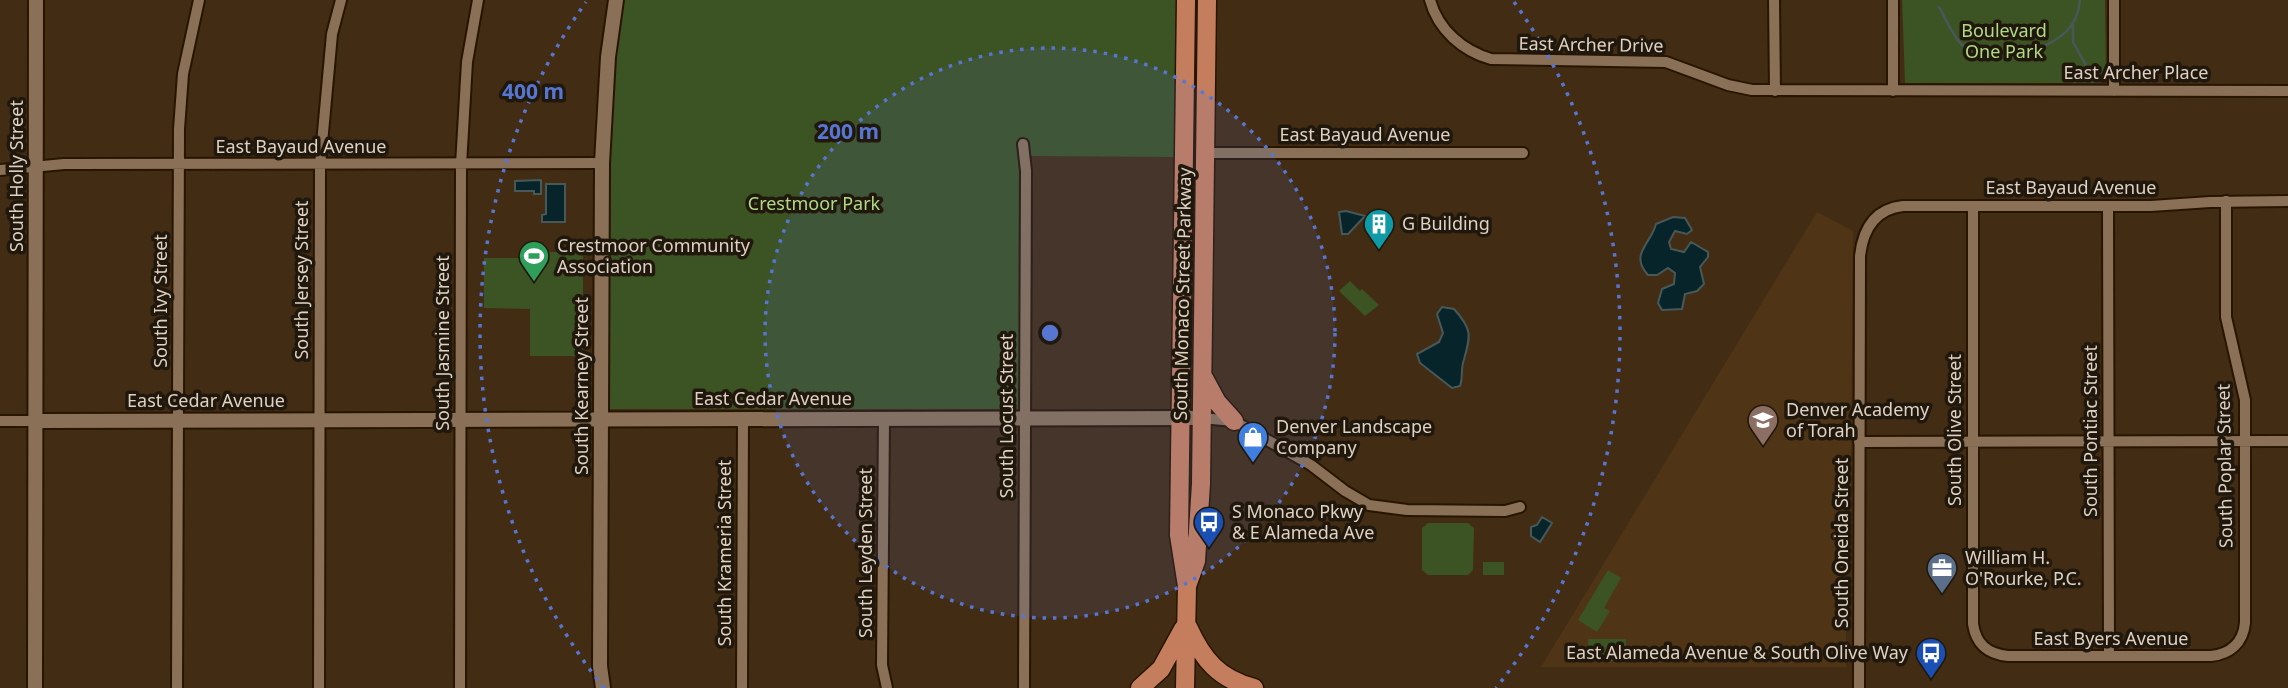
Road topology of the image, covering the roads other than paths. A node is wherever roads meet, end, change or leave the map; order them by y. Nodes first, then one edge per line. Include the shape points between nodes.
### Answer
1 (36, 0) edge
2 (199, 0) edge
3 (341, 0) edge
4 (478, 0) edge
5 (617, 0) edge
6 (1186, 0) edge
7 (1207, 0) edge
8 (1430, 0) edge
9 (1774, 0) edge
10 (1893, 0) edge
11 (2114, 0) edge
12 (1186, 73) junction
13 (1775, 91) junction
14 (1893, 91) junction
15 (2114, 91) junction
16 (2288, 91) edge
17 (1023, 144) dead end
18 (1206, 153) junction
19 (1522, 153) dead end
20 (178, 163) junction
21 (602, 163) junction
22 (1185, 163) junction
23 (461, 164) junction
24 (320, 165) junction
25 (36, 167) junction
26 (0, 170) edge
27 (2226, 201) junction
28 (2288, 201) edge
29 (1973, 206) junction
30 (2108, 206) junction
31 (1205, 232) junction
32 (1866, 232) joint
33 (1202, 374) junction
34 (884, 418) junction
35 (1025, 418) junction
36 (1181, 418) junction
37 (1201, 418) junction
38 (461, 419) junction
39 (601, 419) junction
40 (743, 419) junction
41 (178, 420) junction
42 (319, 420) junction
43 (0, 421) edge
44 (35, 421) junction
45 (1234, 421) junction
46 (2109, 441) junction
47 (2245, 441) junction
48 (2288, 441) edge
49 (1859, 442) junction
50 (1972, 442) junction
51 (1520, 507) dead end
52 (1187, 586) junction
53 (1186, 623) junction
54 (2235, 647) joint
55 (1986, 650) joint
56 (2109, 656) junction
57 (35, 688) edge
58 (177, 688) edge
59 (319, 688) edge
60 (460, 688) edge
61 (603, 688) edge
62 (742, 688) edge
63 (887, 688) edge
64 (1024, 688) edge
65 (1140, 688) edge
66 (1185, 688) edge
67 (1254, 688) edge
68 (1859, 688) edge

1 - 25 street, South Holly Street
2 - 20 street, South Ivy Street via 183,74
3 - 24 street, South Jersey Street via 332,34
4 - 23 street, South Jasmine Street via 467,62
5 - 21 street, South Kearney Street via 608,57
6 - 12 main road, South Monaco Street Parkway
7 - 18 main road, South Monaco Street Parkway
8 - 13 street, East Archer Drive via 1442,25 1457,41 1491,59 1658,61 1735,87
9 - 13 street
10 - 14 street
11 - 15 street
12 - 18 main road via 1194,103 1195,137
12 - 22 main road, South Monaco Street Parkway
13 - 14 street, East Archer Place
14 - 15 street, East Archer Place
15 - 16 street, East Archer Place
17 - 35 street, South Locust Street
18 - 19 street, East Bayaud Avenue
18 - 31 main road, South Monaco Street Parkway
20 - 24 street, East Bayaud Avenue
20 - 25 street, East Bayaud Avenue
20 - 41 street, South Ivy Street
21 - 23 street, East Bayaud Avenue
21 - 39 street, South Kearney Street
22 - 31 main road via 1194,166 1197,175 1196,206
22 - 36 main road, South Monaco Street Parkway
23 - 24 street, East Bayaud Avenue
23 - 38 street, South Jasmine Street
24 - 42 street, South Jersey Street
25 - 26 street, East Bayaud Avenue
25 - 44 street, South Holly Street
27 - 28 street, East Bayaud Avenue
27 - 30 street, East Bayaud Avenue
27 - 47 street, South Poplar Street via 2226,317 2244,391
29 - 30 street, East Bayaud Avenue
29 - 32 street, East Bayaud Avenue via 1889,208 1878,214
29 - 50 street, South Olive Street
30 - 46 street, South Pontiac Street
31 - 33 main road, South Monaco Street Parkway
32 - 49 street, South Oneida Street via 1860,256
33 - 37 main road, South Monaco Street Parkway
33 - 45 main road
34 - 35 street, East Cedar Avenue
34 - 40 street, East Cedar Avenue
34 - 63 street, South Leyden Street via 882,666
35 - 36 street, East Cedar Avenue
35 - 64 street, South Locust Street
36 - 37 street, East Cedar Avenue
36 - 52 main road, South Monaco Street Parkway via 1179,541
37 - 45 street, East Cedar Avenue
37 - 52 main road, South Monaco Street Parkway via 1198,542
38 - 39 street, East Cedar Avenue
38 - 42 street, East Cedar Avenue
38 - 60 street, South Jasmine Street
39 - 40 street, East Cedar Avenue
39 - 61 street, South Kearney Street
40 - 62 street, South Krameria Street
41 - 42 street, East Cedar Avenue
41 - 44 street, East Cedar Avenue
41 - 58 street, South Ivy Street
42 - 59 street, South Jersey Street
43 - 44 street, East Cedar Avenue
44 - 57 street, South Holly Street
45 - 51 street, East Cedar Avenue via 1369,505 1407,510 1505,511
46 - 47 street
46 - 50 street
46 - 56 street, South Pontiac Street
47 - 48 street
47 - 54 street, South Poplar Street via 2245,622
49 - 50 street
49 - 68 street, South Oneida Street
50 - 55 street, South Olive Street via 1973,624 1977,640
52 - 53 main road, South Monaco Street Parkway
53 - 65 main road via 1163,666
53 - 66 main road, South Monaco Street Parkway
53 - 67 main road via 1215,669
54 - 56 street, East Byers Avenue via 2211,656
55 - 56 street, East Byers Avenue via 2008,656

